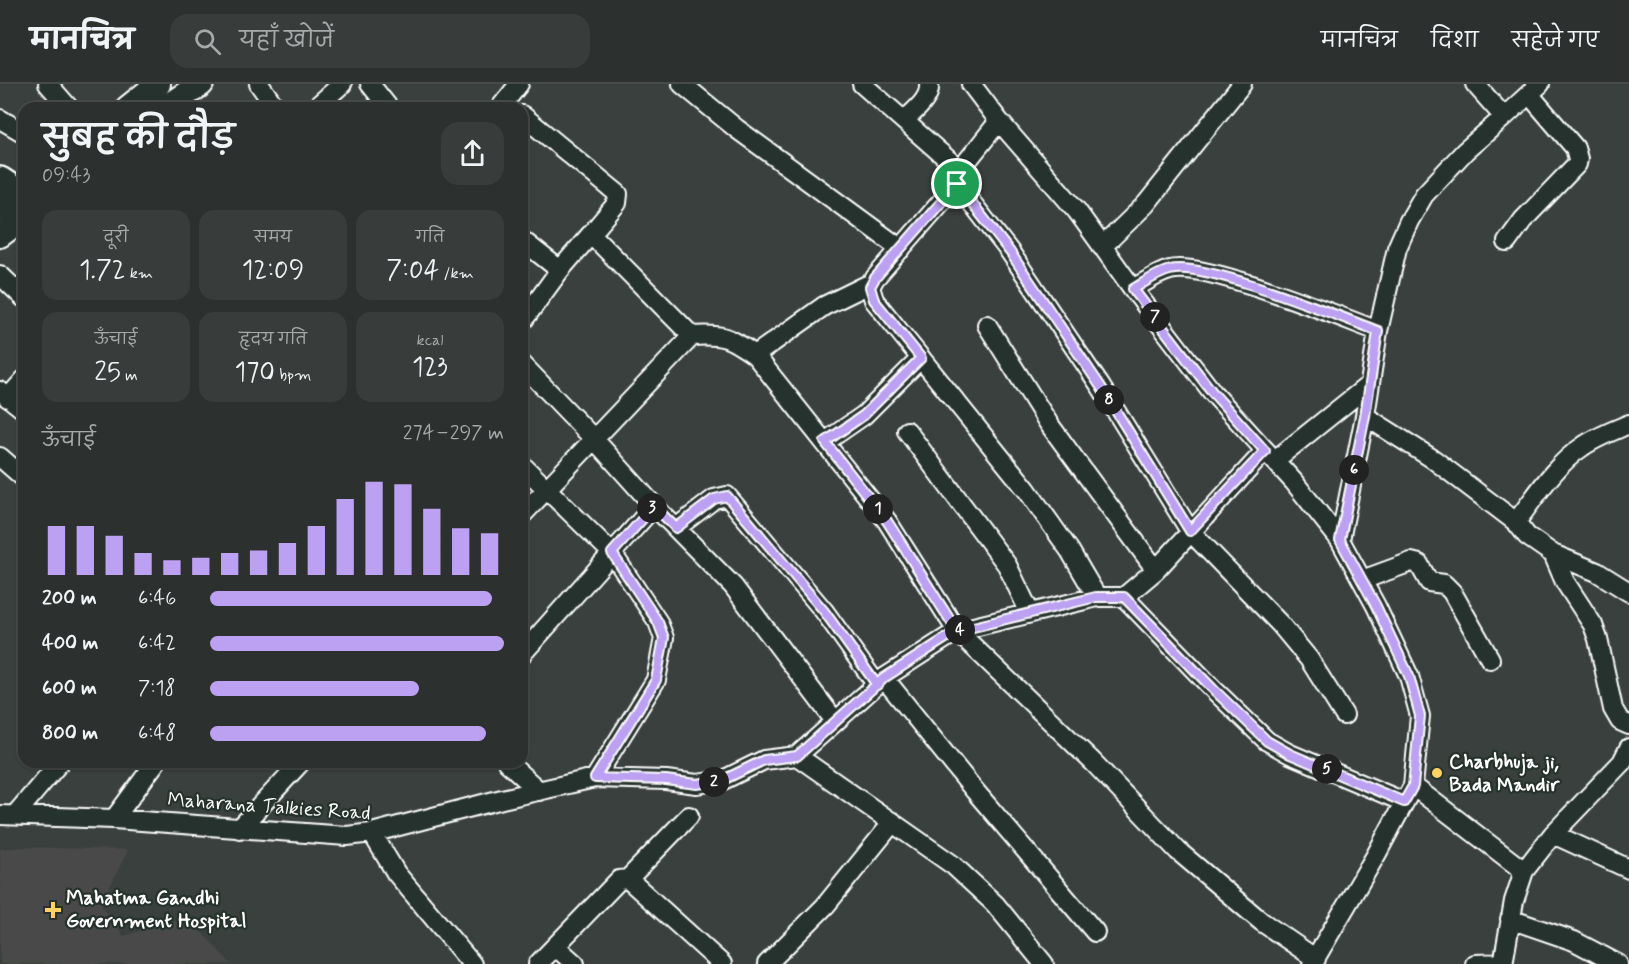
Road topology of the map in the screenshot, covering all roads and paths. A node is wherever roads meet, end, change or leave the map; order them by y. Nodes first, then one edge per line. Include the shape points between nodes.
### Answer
1 (48, 84) edge
2 (201, 84) edge
3 (259, 84) edge
4 (342, 84) edge
5 (370, 84) edge
6 (519, 84) edge
7 (682, 84) edge
8 (862, 84) edge
9 (929, 84) edge
10 (971, 84) edge
11 (1242, 84) edge
12 (1474, 84) edge
13 (1535, 89) edge
14 (164, 95) edge
15 (64, 102) edge
16 (145, 102) edge
17 (272, 102) edge
18 (322, 102) edge
19 (384, 102) edge
20 (508, 102) edge
21 (1504, 117) junction
22 (0, 119) edge
23 (528, 120) edge
24 (904, 121) junction
25 (999, 122) junction
26 (18, 130) edge
27 (958, 177) junction
28 (15, 198) edge
29 (591, 234) junction
30 (0, 235) edge
31 (1507, 242) dead end
32 (528, 245) edge
33 (1102, 247) junction
34 (901, 249) junction
35 (560, 270) junction
36 (0, 275) edge
37 (870, 287) junction
38 (1133, 289) junction
39 (18, 292) edge
40 (528, 314) edge
41 (987, 325) dead end
42 (1378, 331) junction
43 (692, 336) junction
44 (755, 355) junction
45 (921, 358) junction
46 (528, 370) edge
47 (18, 384) edge
48 (1370, 384) junction
49 (4, 395) edge
50 (18, 406) edge
51 (1365, 416) junction
52 (1629, 424) edge
53 (907, 431) dead end
54 (593, 438) junction
55 (825, 442) junction
56 (1270, 456) junction
57 (0, 457) edge
58 (528, 471) edge
59 (18, 473) edge
60 (547, 488) junction
61 (654, 506) junction
62 (528, 508) edge
63 (1516, 522) junction
64 (676, 528) junction
65 (1190, 531) junction
66 (1340, 540) junction
67 (612, 553) junction
68 (1552, 554) junction
69 (1156, 570) junction
70 (1362, 580) junction
71 (1629, 591) edge
72 (1096, 597) junction
73 (1124, 597) junction
74 (1030, 613) junction
75 (957, 631) junction
76 (528, 647) edge
77 (1490, 659) dead end
78 (880, 681) junction
79 (1344, 715) dead end
80 (835, 722) junction
81 (1629, 725) edge
82 (797, 756) junction
83 (1626, 759) edge
84 (54, 768) edge
85 (152, 768) edge
86 (295, 768) edge
87 (514, 768) edge
88 (595, 778) junction
89 (539, 791) junction
90 (1408, 794) junction
91 (7, 815) edge
92 (689, 816) dead end
93 (114, 819) junction
94 (893, 822) junction
95 (239, 829) junction
96 (372, 833) junction
97 (1553, 834) junction
98 (1629, 869) edge
99 (1524, 871) junction
100 (628, 879) junction
101 (1510, 919) junction
102 (1095, 932) dead end
103 (555, 946) junction
104 (1314, 962) edge
105 (472, 964) edge
106 (538, 964) edge
107 (575, 964) edge
108 (722, 964) edge
109 (766, 964) edge
110 (1044, 964) edge
111 (1475, 964) edge
112 (1503, 964) edge
113 (1618, 964) edge

1 - 15 street
2 - 14 main road
3 - 17 street
4 - 18 street
5 - 19 street
6 - 20 street
7 - 34 street via 736,129
8 - 24 street
9 - 24 street via 926,98
10 - 25 street
11 - 33 street via 1146,204
12 - 21 street
13 - 21 street
13 - 31 street via 1575,148 1578,159
14 - 16 main road
21 - 42 street via 1464,151 1425,195 1409,221 1397,249
22 - 26 street
23 - 29 street via 618,194 617,203
24 - 27 street
25 - 27 street
25 - 33 street via 1077,211
27 - 34 street
27 - 65 street via 1101,387
28 - 30 main road
29 - 35 street
29 - 43 street
32 - 35 street
33 - 38 street
34 - 37 street
35 - 40 street
36 - 39 street
37 - 44 street via 824,306
37 - 45 street via 874,300
38 - 42 street via 1171,269 1193,269 1245,283
38 - 56 street via 1213,393
41 - 69 street via 1049,424
42 - 48 street
43 - 44 street via 716,334
43 - 54 street
44 - 55 street
45 - 55 street via 864,415
45 - 72 street via 1028,490
46 - 54 street
47 - 49 street
48 - 51 street
48 - 56 street
49 - 50 street
51 - 63 street via 1433,459
51 - 66 street
52 - 63 street via 1572,455 1555,470
53 - 74 street via 1007,565
54 - 60 street
54 - 61 street
55 - 75 street via 887,521
56 - 65 street
56 - 66 street
57 - 59 street
58 - 60 street
60 - 62 street
60 - 67 street
61 - 64 street
61 - 67 street
63 - 68 street via 1527,536
64 - 78 street via 714,499 727,496
64 - 80 street via 733,586
65 - 69 street
65 - 79 street via 1280,624 1309,659
66 - 70 street
67 - 76 street
67 - 88 street via 658,622 664,638 656,680
68 - 71 street via 1597,572
68 - 81 street via 1564,582 1593,625 1613,709 1620,722
69 - 73 street
70 - 77 street via 1411,562 1419,564 1429,582 1444,584 1452,592
70 - 90 street via 1409,676 1420,716
72 - 73 street
72 - 74 street
73 - 90 street via 1267,741 1290,754
74 - 75 street
75 - 78 street
75 - 104 street via 1178,850
78 - 80 street
78 - 102 street
80 - 82 street
82 - 88 street via 764,760 723,780 697,784
82 - 94 street
83 - 97 street
84 - 91 street
85 - 93 street
86 - 95 street
87 - 89 street
88 - 89 street
89 - 96 street
90 - 99 street
90 - 104 street
91 - 93 street, Maharana Talkies Road
92 - 100 street
93 - 95 street, Maharana Talkies Road
94 - 109 street via 825,906
94 - 110 street via 953,865 995,904
95 - 96 street, Maharana Talkies Road via 347,837
96 - 105 street, Maharana Talkies Road via 396,873
97 - 98 street
97 - 99 street
99 - 101 street
100 - 103 street via 619,880
100 - 108 street
101 - 112 street
101 - 113 street via 1574,941
103 - 106 street
103 - 107 street
111 - 112 street

